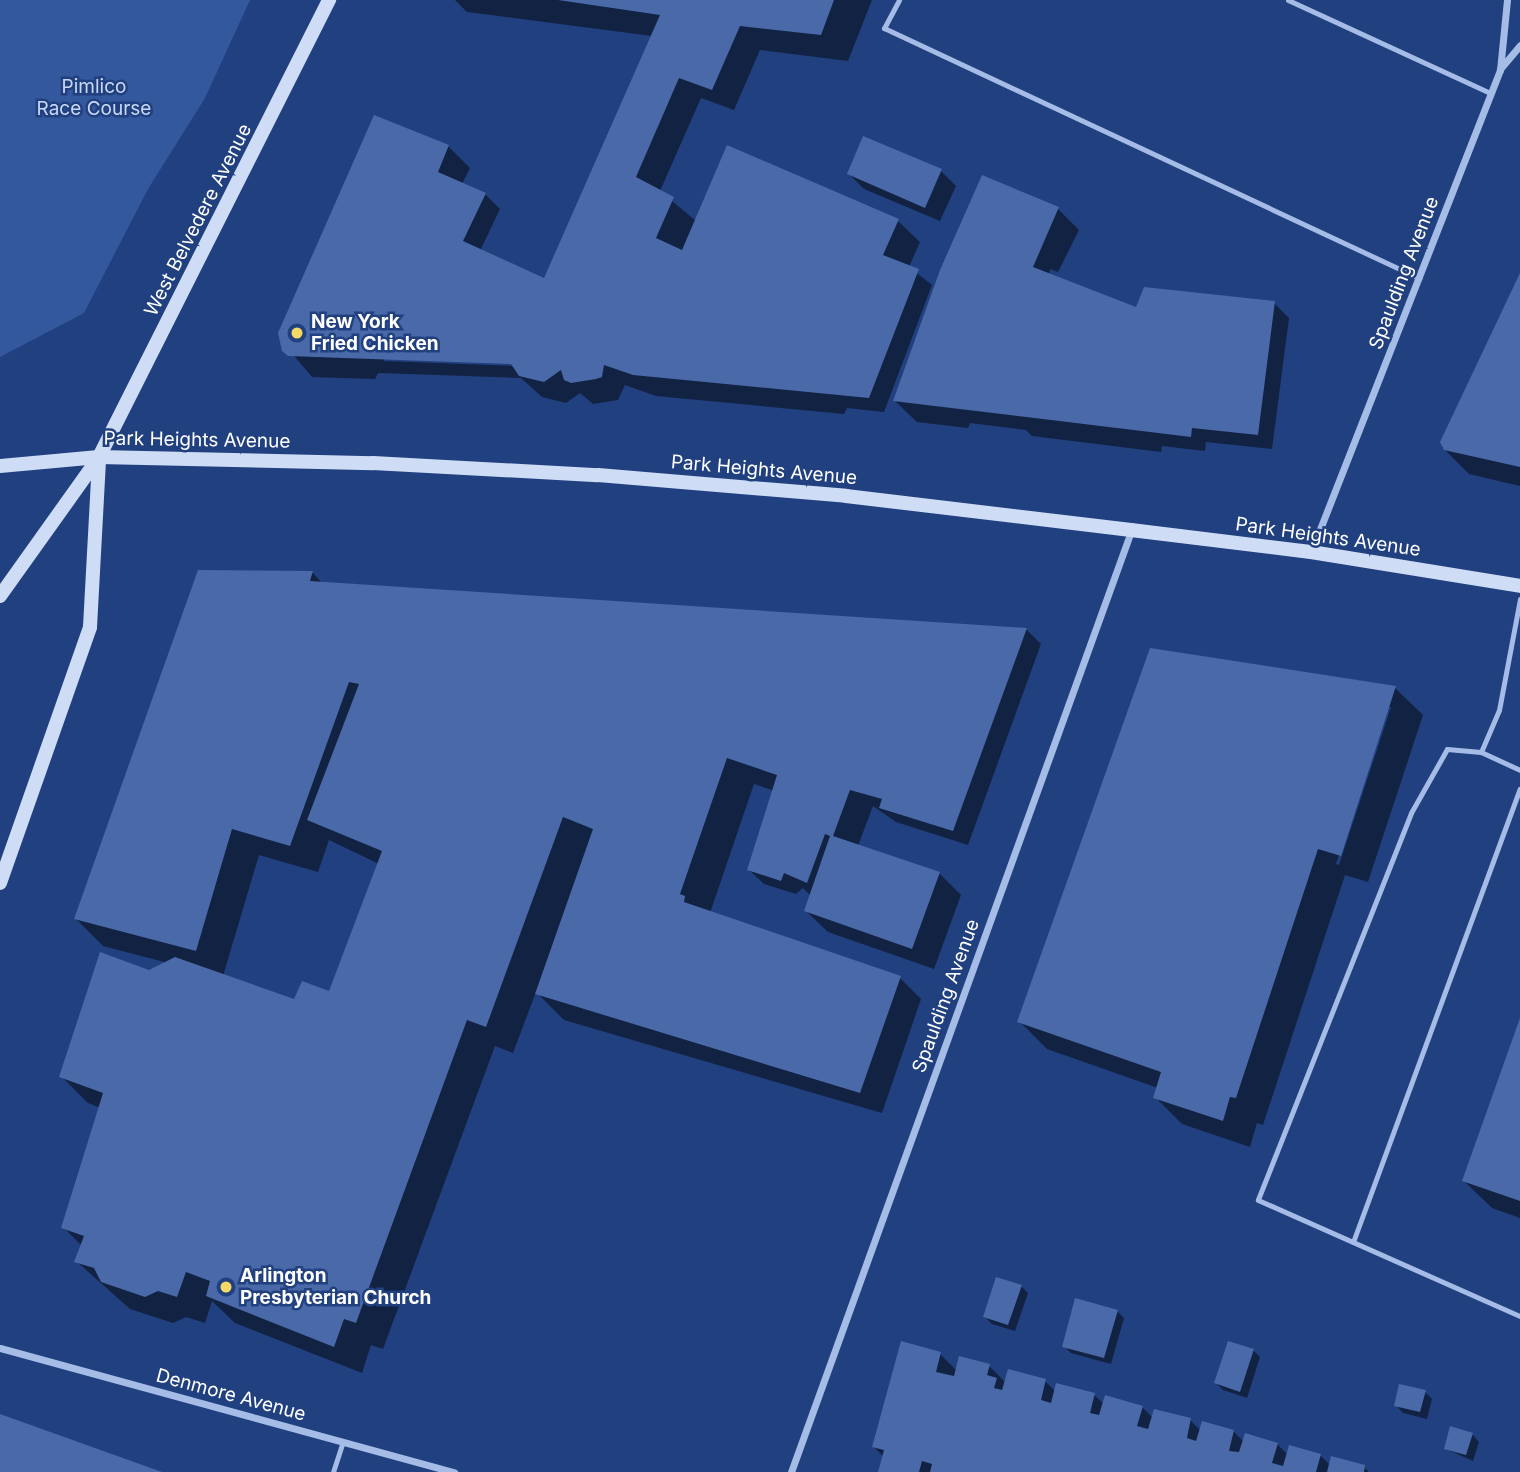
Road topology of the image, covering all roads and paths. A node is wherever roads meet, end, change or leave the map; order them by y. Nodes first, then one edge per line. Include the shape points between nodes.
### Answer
1 (329, 0) edge
2 (899, 0) edge
3 (1288, 0) edge
4 (1507, 0) edge
5 (1520, 46) edge
6 (1500, 70) junction
7 (1490, 93) junction
8 (1419, 278) junction
9 (99, 457) junction
10 (0, 466) edge
11 (1131, 530) junction
12 (1311, 552) junction
13 (1520, 586) edge
14 (0, 596) edge
15 (1520, 599) edge
16 (1481, 752) junction
17 (1520, 770) edge
18 (1520, 789) edge
19 (0, 883) edge
20 (1353, 1242) junction
21 (1520, 1316) edge
22 (0, 1348) edge
23 (343, 1442) junction
24 (333, 1472) edge
25 (454, 1472) edge
26 (791, 1472) edge

1 - 9 main road, West Belvedere Avenue
2 - 8 lane via 884,28
3 - 7 lane
4 - 6 street, Spaulding Avenue
5 - 6 street
6 - 7 street, Spaulding Avenue
7 - 8 street, Spaulding Avenue
8 - 12 street, Spaulding Avenue
9 - 10 main road, Park Heights Avenue
9 - 11 main road, Park Heights Avenue via 373,463 598,475 846,496
9 - 14 main road, West Belvedere Avenue
9 - 19 main road, West Belvedere Avenue via 90,627
11 - 12 main road, Park Heights Avenue
11 - 26 street, Spaulding Avenue
12 - 13 main road, Park Heights Avenue
15 - 16 lane via 1499,710
16 - 17 lane
16 - 20 lane via 1447,749 1411,813 1258,1200
18 - 20 lane
20 - 21 lane
22 - 23 street, Denmore Avenue
23 - 24 lane
23 - 25 street, Denmore Avenue

